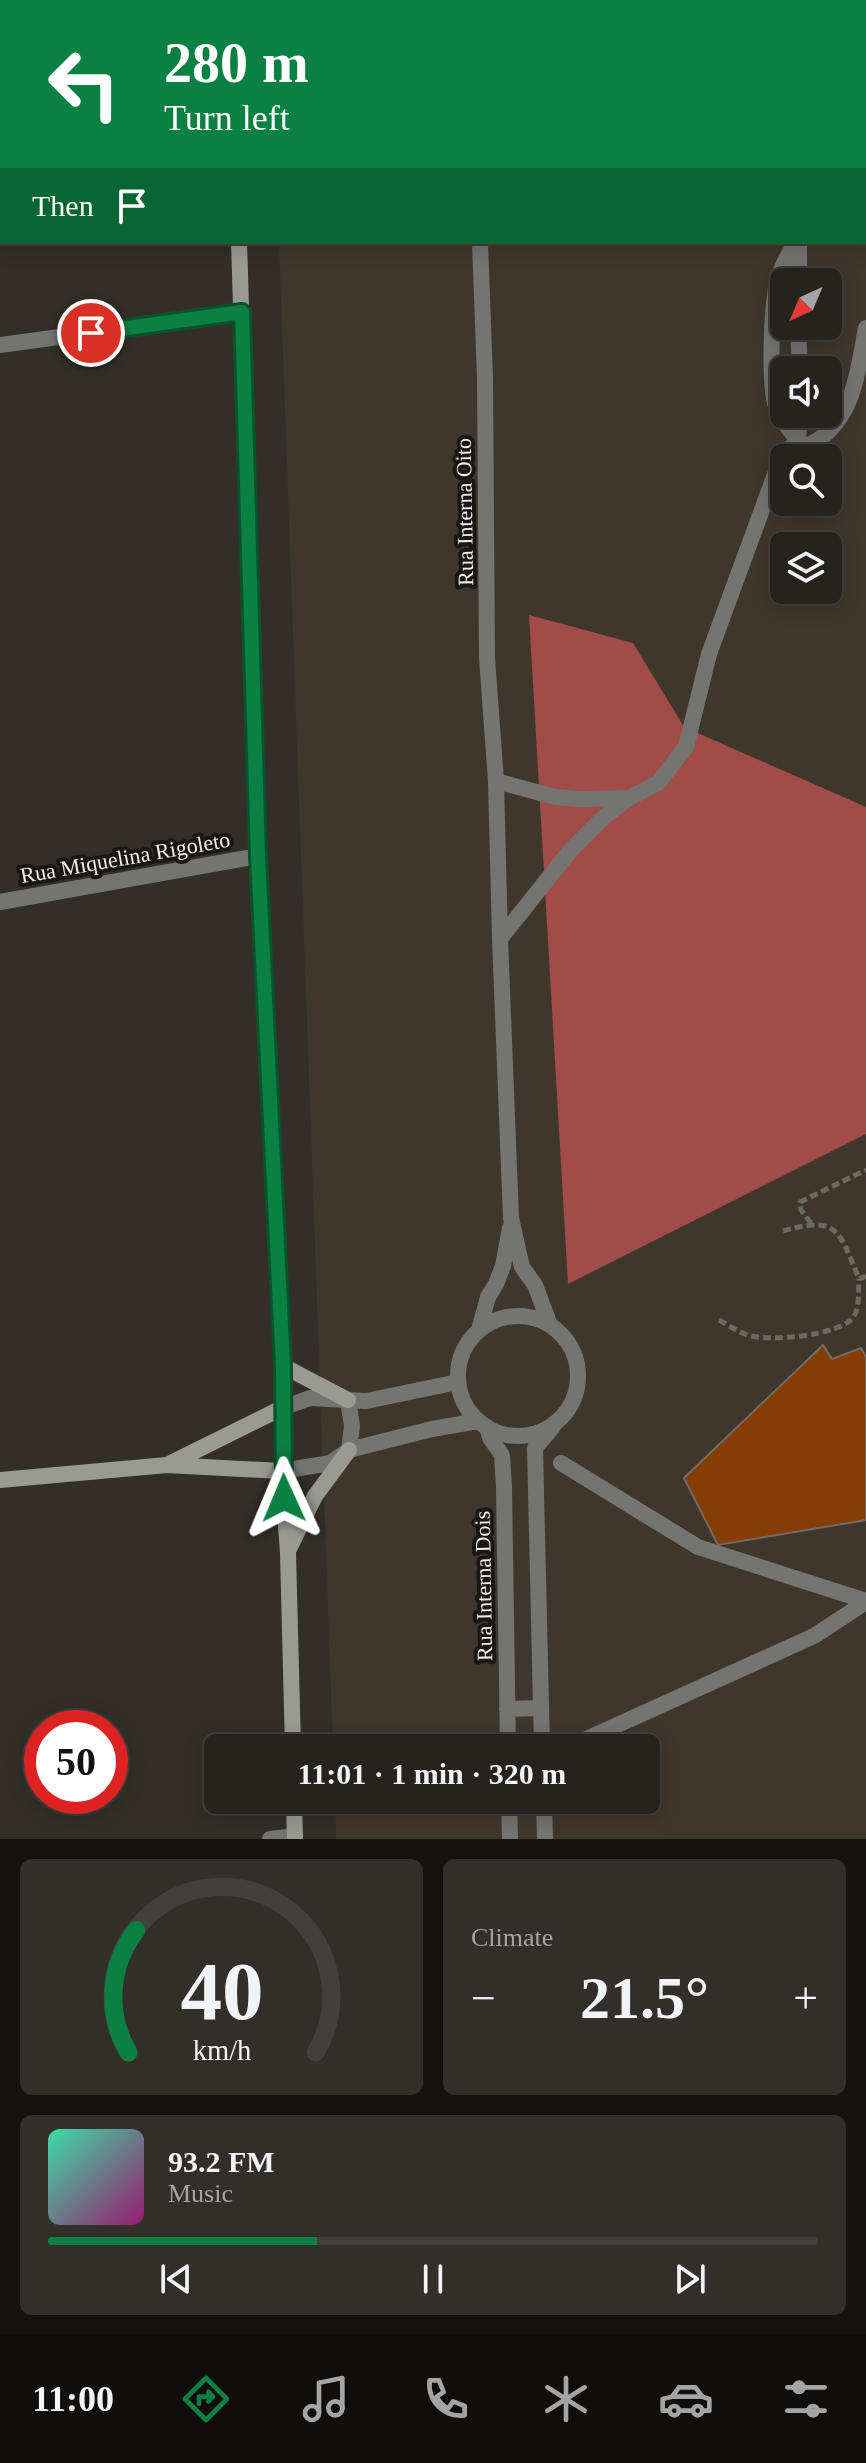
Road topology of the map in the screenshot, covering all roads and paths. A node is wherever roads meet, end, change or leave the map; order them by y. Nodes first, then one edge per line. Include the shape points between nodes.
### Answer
1 (239, 244) edge
2 (480, 244) edge
3 (797, 244) edge
4 (798, 244) edge
5 (799, 268) edge
6 (242, 312) junction
7 (866, 328) edge
8 (0, 345) edge
9 (799, 428) edge
10 (798, 440) junction
11 (794, 444) edge
12 (809, 444) edge
13 (770, 488) edge
14 (496, 781) junction
15 (629, 798) junction
16 (258, 856) junction
17 (0, 902) edge
18 (500, 939) junction
19 (866, 1170) edge
20 (511, 1218) junction
21 (812, 1224) junction
22 (783, 1231) dead end
23 (866, 1276) edge
24 (859, 1279) junction
25 (719, 1320) dead end
26 (550, 1325) junction
27 (479, 1330) junction
28 (283, 1366) junction
29 (458, 1382) junction
30 (348, 1400) junction
31 (282, 1408) junction
32 (557, 1422) junction
33 (482, 1424) junction
34 (349, 1450) junction
35 (561, 1463) dead end
36 (167, 1465) junction
37 (282, 1471) junction
38 (0, 1480) edge
39 (288, 1553) junction
40 (866, 1602) edge
41 (541, 1708) junction
42 (507, 1709) junction
43 (293, 1734) edge
44 (508, 1734) edge
45 (542, 1734) edge
46 (598, 1734) edge
47 (294, 1814) edge
48 (509, 1814) edge
49 (544, 1814) edge
50 (295, 1838) edge
51 (270, 1839) edge
52 (510, 1839) edge
53 (545, 1839) edge

1 - 6 main road
2 - 14 street, Rua Interna Oito via 487,658
3 - 10 street via 778,278 772,360 775,402
4 - 5 street
6 - 8 street
6 - 16 main road
7 - 12 street via 851,398 842,414
9 - 10 street
10 - 11 street
13 - 15 street via 709,654 686,747 658,783
14 - 15 street via 555,797
14 - 18 street, Rua Interna Oito
15 - 18 street via 570,851
16 - 17 street, Rua Miquelina Rigoleto
16 - 28 main road
18 - 20 street, Rua Interna Oito
19 - 21 path via 800,1202
20 - 26 street, Rua Interna Oito via 522,1267
20 - 27 street, Rua Interna Oito via 503,1266
21 - 22 path
21 - 24 path via 831,1227 837,1234
23 - 24 path
24 - 25 path via 854,1316 821,1332 770,1338 747,1335
26 - 27 street via 514,1316
26 - 32 street via 575,1356 578,1387
27 - 29 street via 459,1362
28 - 30 main road
28 - 31 main road
29 - 30 street
29 - 33 street via 461,1396
30 - 31 street via 310,1398
30 - 34 street
31 - 36 main road
31 - 37 main road
32 - 33 street via 512,1436
32 - 41 street via 535,1448
33 - 34 street via 432,1429
33 - 42 street, Rua Interna Dois via 502,1455
34 - 37 street via 330,1463
34 - 39 main road via 315,1496
35 - 40 street via 698,1547
36 - 37 main road
36 - 38 main road
37 - 39 main road
39 - 43 main road
40 - 46 street via 814,1636
41 - 42 street
41 - 45 street
42 - 44 street, Rua Interna Dois
47 - 50 main road
48 - 52 street
49 - 53 street
50 - 51 street

